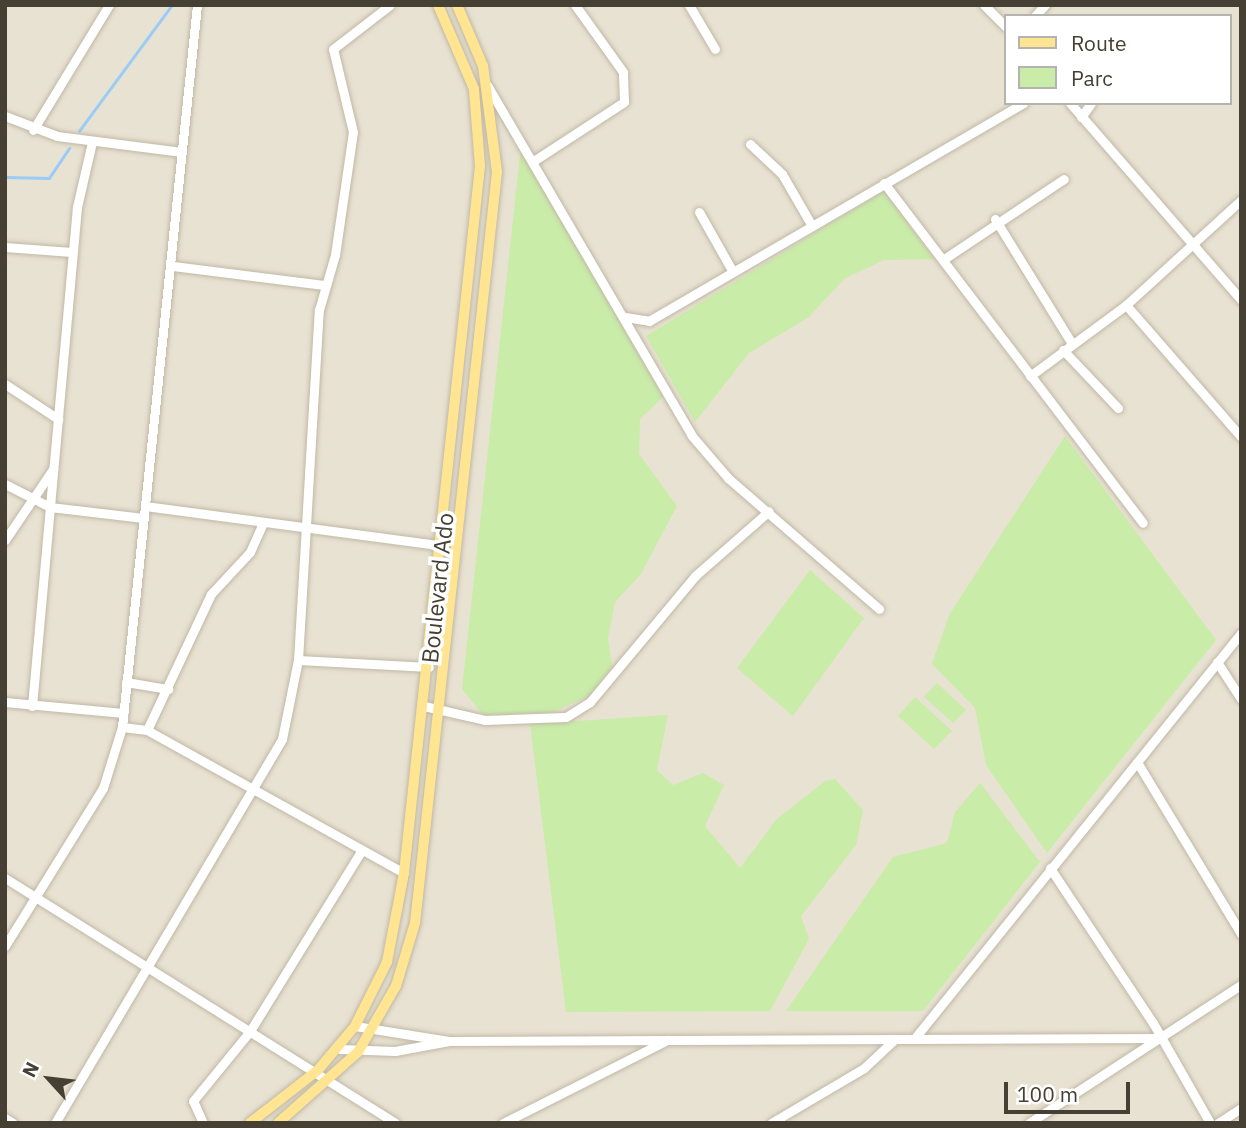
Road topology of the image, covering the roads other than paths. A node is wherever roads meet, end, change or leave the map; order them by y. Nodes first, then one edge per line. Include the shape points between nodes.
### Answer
1 (109, 5) edge
2 (197, 5) edge
3 (390, 5) edge
4 (438, 5) edge
5 (457, 5) edge
6 (689, 5) edge
7 (984, 5) edge
8 (580, 7) edge
9 (1004, 25) edge
10 (715, 49) dead end
11 (487, 85) junction
12 (1020, 105) edge
13 (1072, 105) edge
14 (1090, 105) edge
15 (5, 116) edge
16 (1081, 117) junction
17 (33, 130) junction
18 (92, 142) junction
19 (750, 144) dead end
20 (181, 152) junction
21 (535, 160) junction
22 (1064, 179) dead end
23 (884, 183) junction
24 (1241, 200) edge
25 (699, 212) dead end
26 (995, 219) junction
27 (812, 226) junction
28 (1196, 243) junction
29 (5, 247) edge
30 (72, 252) junction
31 (944, 259) junction
32 (173, 266) junction
33 (733, 272) junction
34 (324, 285) junction
35 (1241, 300) edge
36 (1126, 305) junction
37 (625, 317) junction
38 (1071, 342) junction
39 (1063, 350) junction
40 (1030, 376) junction
41 (5, 384) edge
42 (1118, 408) dead end
43 (58, 419) junction
44 (1241, 437) edge
45 (54, 467) junction
46 (5, 484) edge
47 (30, 500) junction
48 (145, 506) junction
49 (50, 507) junction
50 (769, 511) junction
51 (143, 518) junction
52 (263, 523) junction
53 (1143, 523) dead end
54 (303, 529) junction
55 (5, 540) edge
56 (443, 546) junction
57 (879, 609) dead end
58 (1241, 634) edge
59 (298, 660) junction
60 (1217, 662) junction
61 (429, 667) junction
62 (127, 682) junction
63 (168, 689) junction
64 (1241, 699) edge
65 (5, 702) edge
66 (32, 706) junction
67 (424, 706) junction
68 (439, 709) junction
69 (123, 713) junction
70 (122, 727) junction
71 (147, 730) junction
72 (1138, 762) junction
73 (258, 790) junction
74 (362, 850) junction
75 (1050, 867) junction
76 (404, 873) junction
77 (5, 878) edge
78 (36, 896) junction
79 (1241, 934) edge
80 (5, 946) edge
81 (146, 967) junction
82 (1241, 985) edge
83 (355, 1026) junction
84 (370, 1029) junction
85 (250, 1031) junction
86 (1157, 1038) junction
87 (668, 1039) junction
88 (914, 1039) junction
89 (894, 1040) junction
90 (449, 1041) junction
91 (340, 1049) junction
92 (358, 1052) junction
93 (318, 1070) junction
94 (332, 1080) junction
95 (1241, 1108) edge
96 (5, 1118) edge
97 (13, 1123) edge
98 (55, 1123) edge
99 (203, 1123) edge
100 (250, 1123) edge
101 (278, 1123) edge
102 (396, 1123) edge
103 (503, 1123) edge
104 (771, 1123) edge
105 (1029, 1123) edge
106 (1210, 1123) edge
107 (1217, 1123) edge

1 - 17 street
2 - 20 street
3 - 34 street via 333,49 353,132 335,255
4 - 56 main road, Boulevard Ado via 465,57 480,127
5 - 11 main road, Boulevard Ado
6 - 10 street
7 - 9 street
8 - 21 street via 624,72 624,102
11 - 21 street
11 - 68 main road, Boulevard Ado via 497,172
12 - 23 street
13 - 16 street
14 - 16 street
15 - 17 street
16 - 28 street
17 - 18 street
18 - 20 street
18 - 30 street
19 - 27 street via 782,174
20 - 32 street
21 - 37 street
22 - 26 street
23 - 27 street
23 - 31 street
24 - 28 street
25 - 33 street
26 - 31 street
26 - 38 street
27 - 33 street
28 - 35 street
28 - 36 street
29 - 30 street
30 - 43 street
31 - 40 street
32 - 34 street
32 - 48 street
33 - 37 street via 649,321
34 - 54 street
36 - 38 street
36 - 44 street
37 - 50 street via 692,436 728,478
38 - 39 street
39 - 40 street
39 - 42 street
40 - 53 street
41 - 43 street
43 - 45 street
45 - 47 street
45 - 49 street
46 - 47 street
47 - 49 street
47 - 55 street
48 - 51 street
48 - 52 street
49 - 51 street
49 - 66 street
50 - 57 street
50 - 68 street via 695,576 590,702 566,717 485,720
51 - 62 street
52 - 54 street
52 - 63 street via 250,552 211,594
54 - 56 street
54 - 59 street
56 - 61 main road, Boulevard Ado
58 - 60 street
59 - 61 street
59 - 73 street via 282,740
60 - 64 street
60 - 72 street
61 - 67 main road, Boulevard Ado
62 - 63 street
62 - 69 street
63 - 71 street
65 - 66 street
66 - 69 street
67 - 68 street
67 - 76 main road, Boulevard Ado
68 - 84 main road, Boulevard Ado via 413,934 396,986
69 - 70 street
70 - 71 street
70 - 78 street via 103,788
71 - 73 street
72 - 75 street
72 - 79 street
73 - 74 street
73 - 81 street
74 - 76 street
74 - 85 street
75 - 86 street via 1153,1023
75 - 88 street
76 - 83 main road, Boulevard Ado via 387,962
77 - 78 street
78 - 80 street
78 - 81 street
81 - 85 street
81 - 98 street
82 - 86 street
83 - 84 street
83 - 91 main road, Boulevard Ado
84 - 90 street
84 - 92 main road, Boulevard Ado
85 - 93 street
85 - 99 street via 193,1101
86 - 88 street
86 - 105 street
86 - 106 street
87 - 89 street
87 - 90 street
87 - 103 street
88 - 89 street
89 - 104 street via 864,1068
90 - 92 street via 421,1049
91 - 92 street
91 - 93 main road, Boulevard Ado
92 - 94 main road, Boulevard Ado
93 - 94 street
93 - 100 main road, Boulevard Ado
94 - 101 main road, Boulevard Ado
94 - 102 street
95 - 107 street
96 - 97 street

